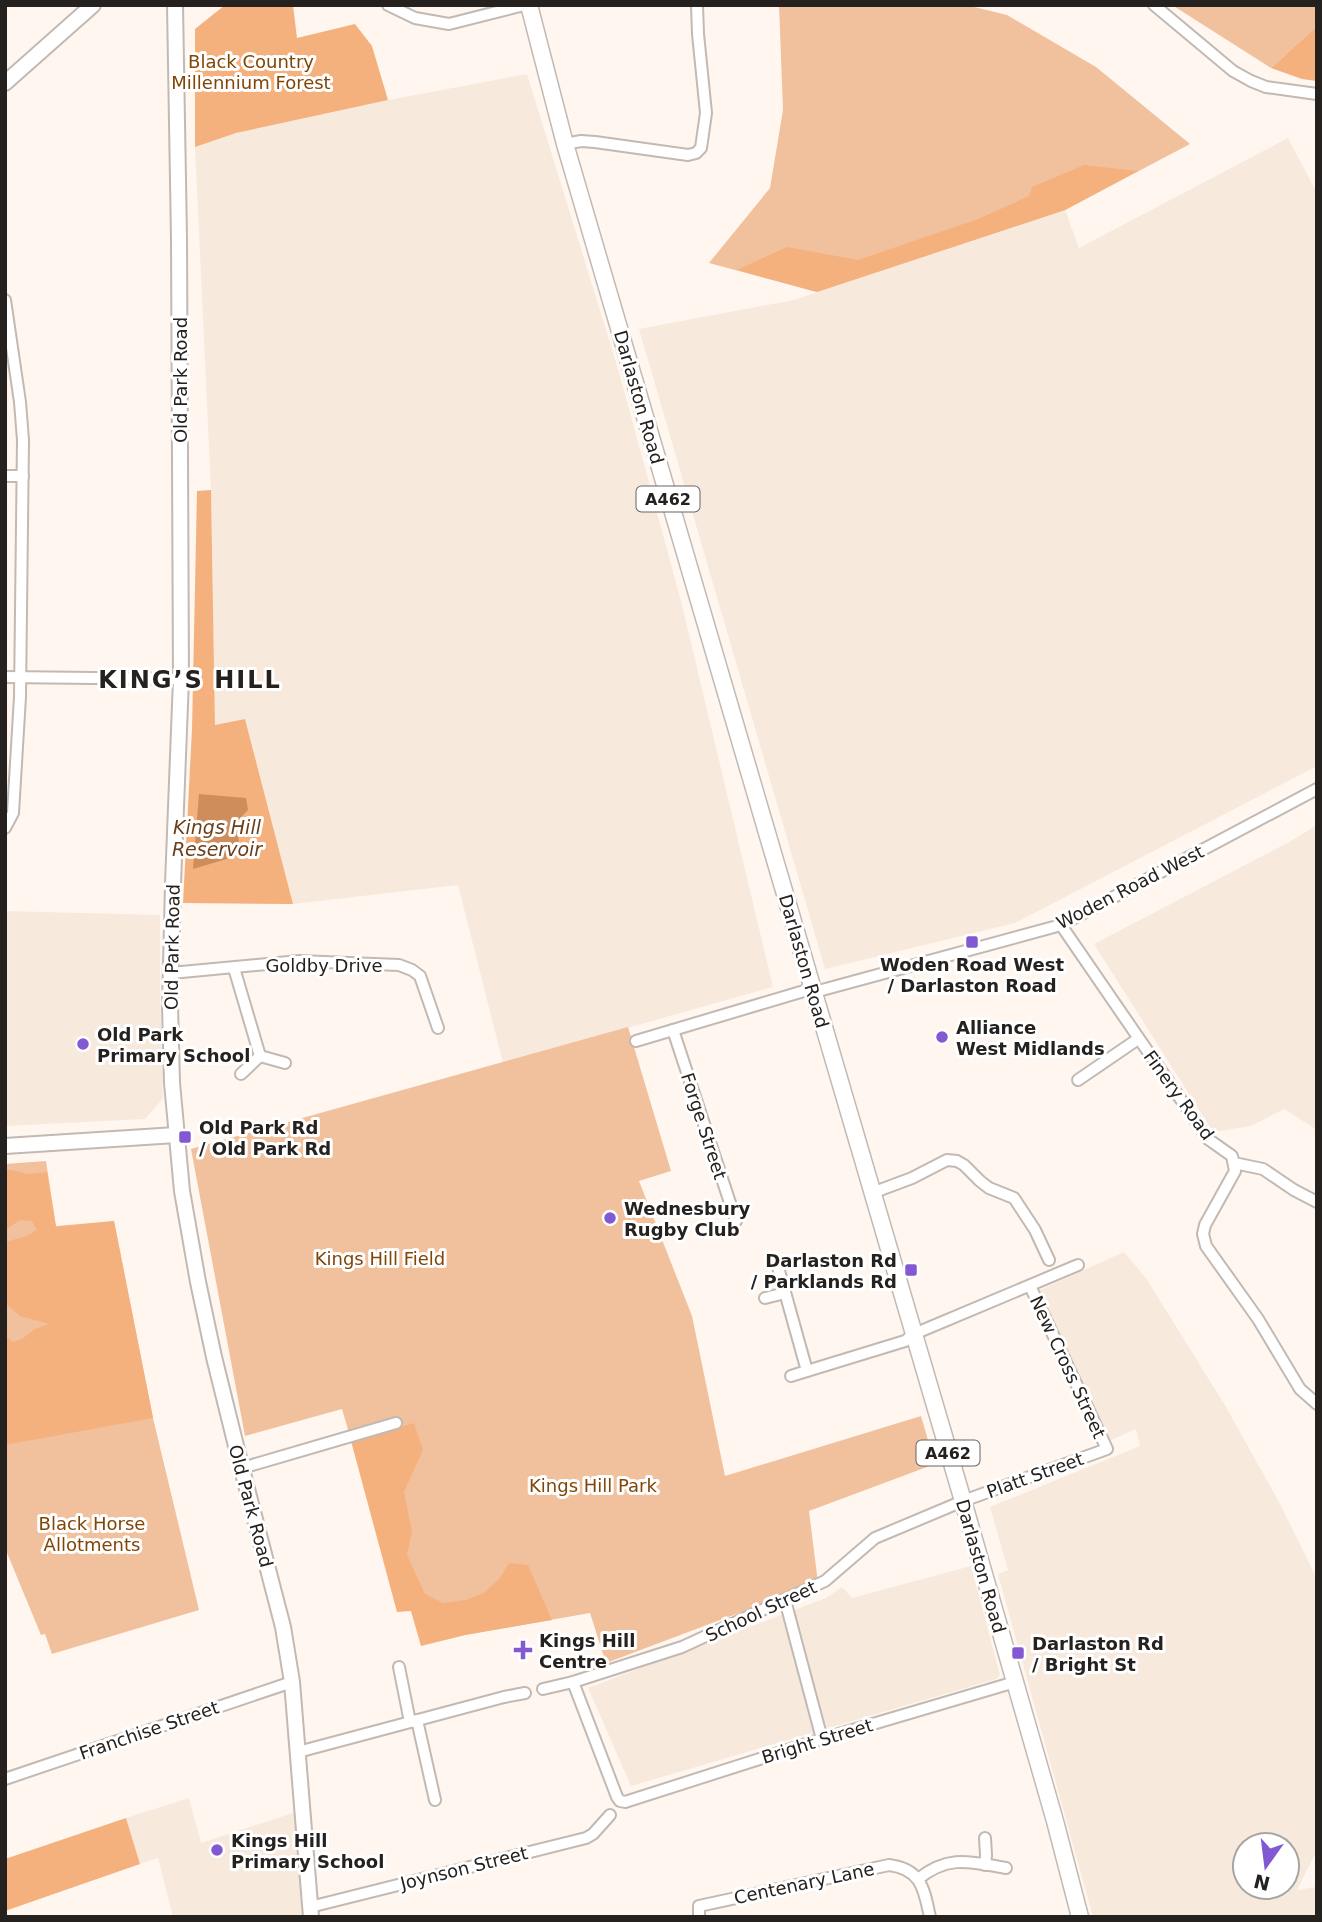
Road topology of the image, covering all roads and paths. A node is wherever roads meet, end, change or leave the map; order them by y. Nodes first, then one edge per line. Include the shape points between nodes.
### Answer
1 (93, 5) edge
2 (175, 5) edge
3 (388, 5) edge
4 (524, 5) edge
5 (529, 5) edge
6 (697, 5) edge
7 (1154, 5) edge
8 (5, 83) edge
9 (1317, 94) edge
10 (565, 144) junction
11 (5, 300) edge
12 (5, 476) edge
13 (23, 476) junction
14 (5, 677) edge
15 (20, 677) junction
16 (181, 678) junction
17 (1317, 789) edge
18 (5, 828) edge
19 (1061, 925) junction
20 (234, 968) junction
21 (171, 973) junction
22 (813, 990) junction
23 (438, 1028) dead end
24 (673, 1030) junction
25 (1139, 1039) junction
26 (636, 1041) dead end
27 (260, 1056) junction
28 (285, 1063) dead end
29 (241, 1074) dead end
30 (1078, 1080) dead end
31 (176, 1135) junction
32 (5, 1146) edge
33 (1234, 1163) junction
34 (872, 1193) junction
35 (1317, 1202) edge
36 (736, 1221) dead end
37 (1049, 1260) dead end
38 (1078, 1265) dead end
39 (778, 1267) dead end
40 (1030, 1286) junction
41 (785, 1293) junction
42 (765, 1298) dead end
43 (914, 1334) junction
44 (807, 1371) junction
45 (791, 1376) dead end
46 (1317, 1404) edge
47 (396, 1423) dead end
48 (1107, 1449) joint
49 (242, 1468) junction
50 (962, 1501) junction
51 (785, 1600) junction
52 (399, 1667) dead end
53 (292, 1682) junction
54 (573, 1682) junction
55 (1015, 1682) junction
56 (543, 1689) dead end
57 (525, 1693) dead end
58 (413, 1721) junction
59 (822, 1739) junction
60 (298, 1752) junction
61 (5, 1779) edge
62 (435, 1800) dead end
63 (610, 1815) dead end
64 (985, 1838) dead end
65 (985, 1864) junction
66 (1006, 1868) dead end
67 (918, 1879) junction
68 (310, 1912) edge
69 (698, 1917) edge
70 (930, 1917) edge
71 (1080, 1917) edge

1 - 8 street
2 - 16 street, Old Park Road
3 - 4 street via 415,18 449,24
5 - 10 main road, Darlaston Road / A462
6 - 10 street via 706,113 701,148 688,155 595,142
7 - 9 street via 1251,81
10 - 22 main road, Darlaston Road / A462
11 - 13 street via 20,402
12 - 13 street
13 - 15 street
14 - 15 street
15 - 16 street
15 - 18 street via 13,813
16 - 21 street, Old Park Road
17 - 19 street, Woden Road West
19 - 22 street, Woden Road West
19 - 25 street, Finery Road
20 - 21 street, Goldby Drive
20 - 23 street, Goldby Drive via 299,961 399,965 420,976
20 - 27 street
21 - 31 street, Old Park Road
22 - 24 street
22 - 34 main road, Darlaston Road / A462
24 - 26 street
24 - 36 street, Forge Street
25 - 30 street
25 - 33 street, Finery Road via 1208,1139 1232,1156
27 - 28 street
27 - 29 street
31 - 32 street
31 - 49 street, Old Park Road via 198,1282
33 - 35 street via 1263,1169
33 - 46 street via 1229,1184 1205,1225 1206,1247 1258,1319 1300,1389
34 - 37 street via 947,1160 957,1161 989,1188 1014,1198
34 - 43 main road, Darlaston Road / A462
38 - 40 street
39 - 41 street
40 - 43 street
40 - 48 street, New Cross Street
41 - 42 street
41 - 44 street
43 - 44 street via 905,1341
43 - 50 main road, Darlaston Road / A462
44 - 45 street
47 - 49 street
48 - 50 street, Platt Street
49 - 53 street, Old Park Road via 283,1627
50 - 51 street, School Street via 875,1538 825,1581
50 - 55 main road, Darlaston Road / A462
51 - 54 street, School Street via 682,1647
51 - 59 street
52 - 58 street
53 - 60 street, Old Park Road
53 - 61 street, Franchise Street
54 - 56 street, School Street
54 - 59 street, Bright Street via 620,1801 630,1802
55 - 59 street, Bright Street
55 - 71 main road, Darlaston Road / A462
57 - 58 street
58 - 60 street
58 - 62 street
60 - 68 street, Old Park Road
63 - 68 street, Joynson Street via 586,1838
64 - 65 street
65 - 66 street
65 - 67 street via 953,1861
67 - 69 street, Centenary Lane via 898,1866 883,1866 699,1906
67 - 70 street

